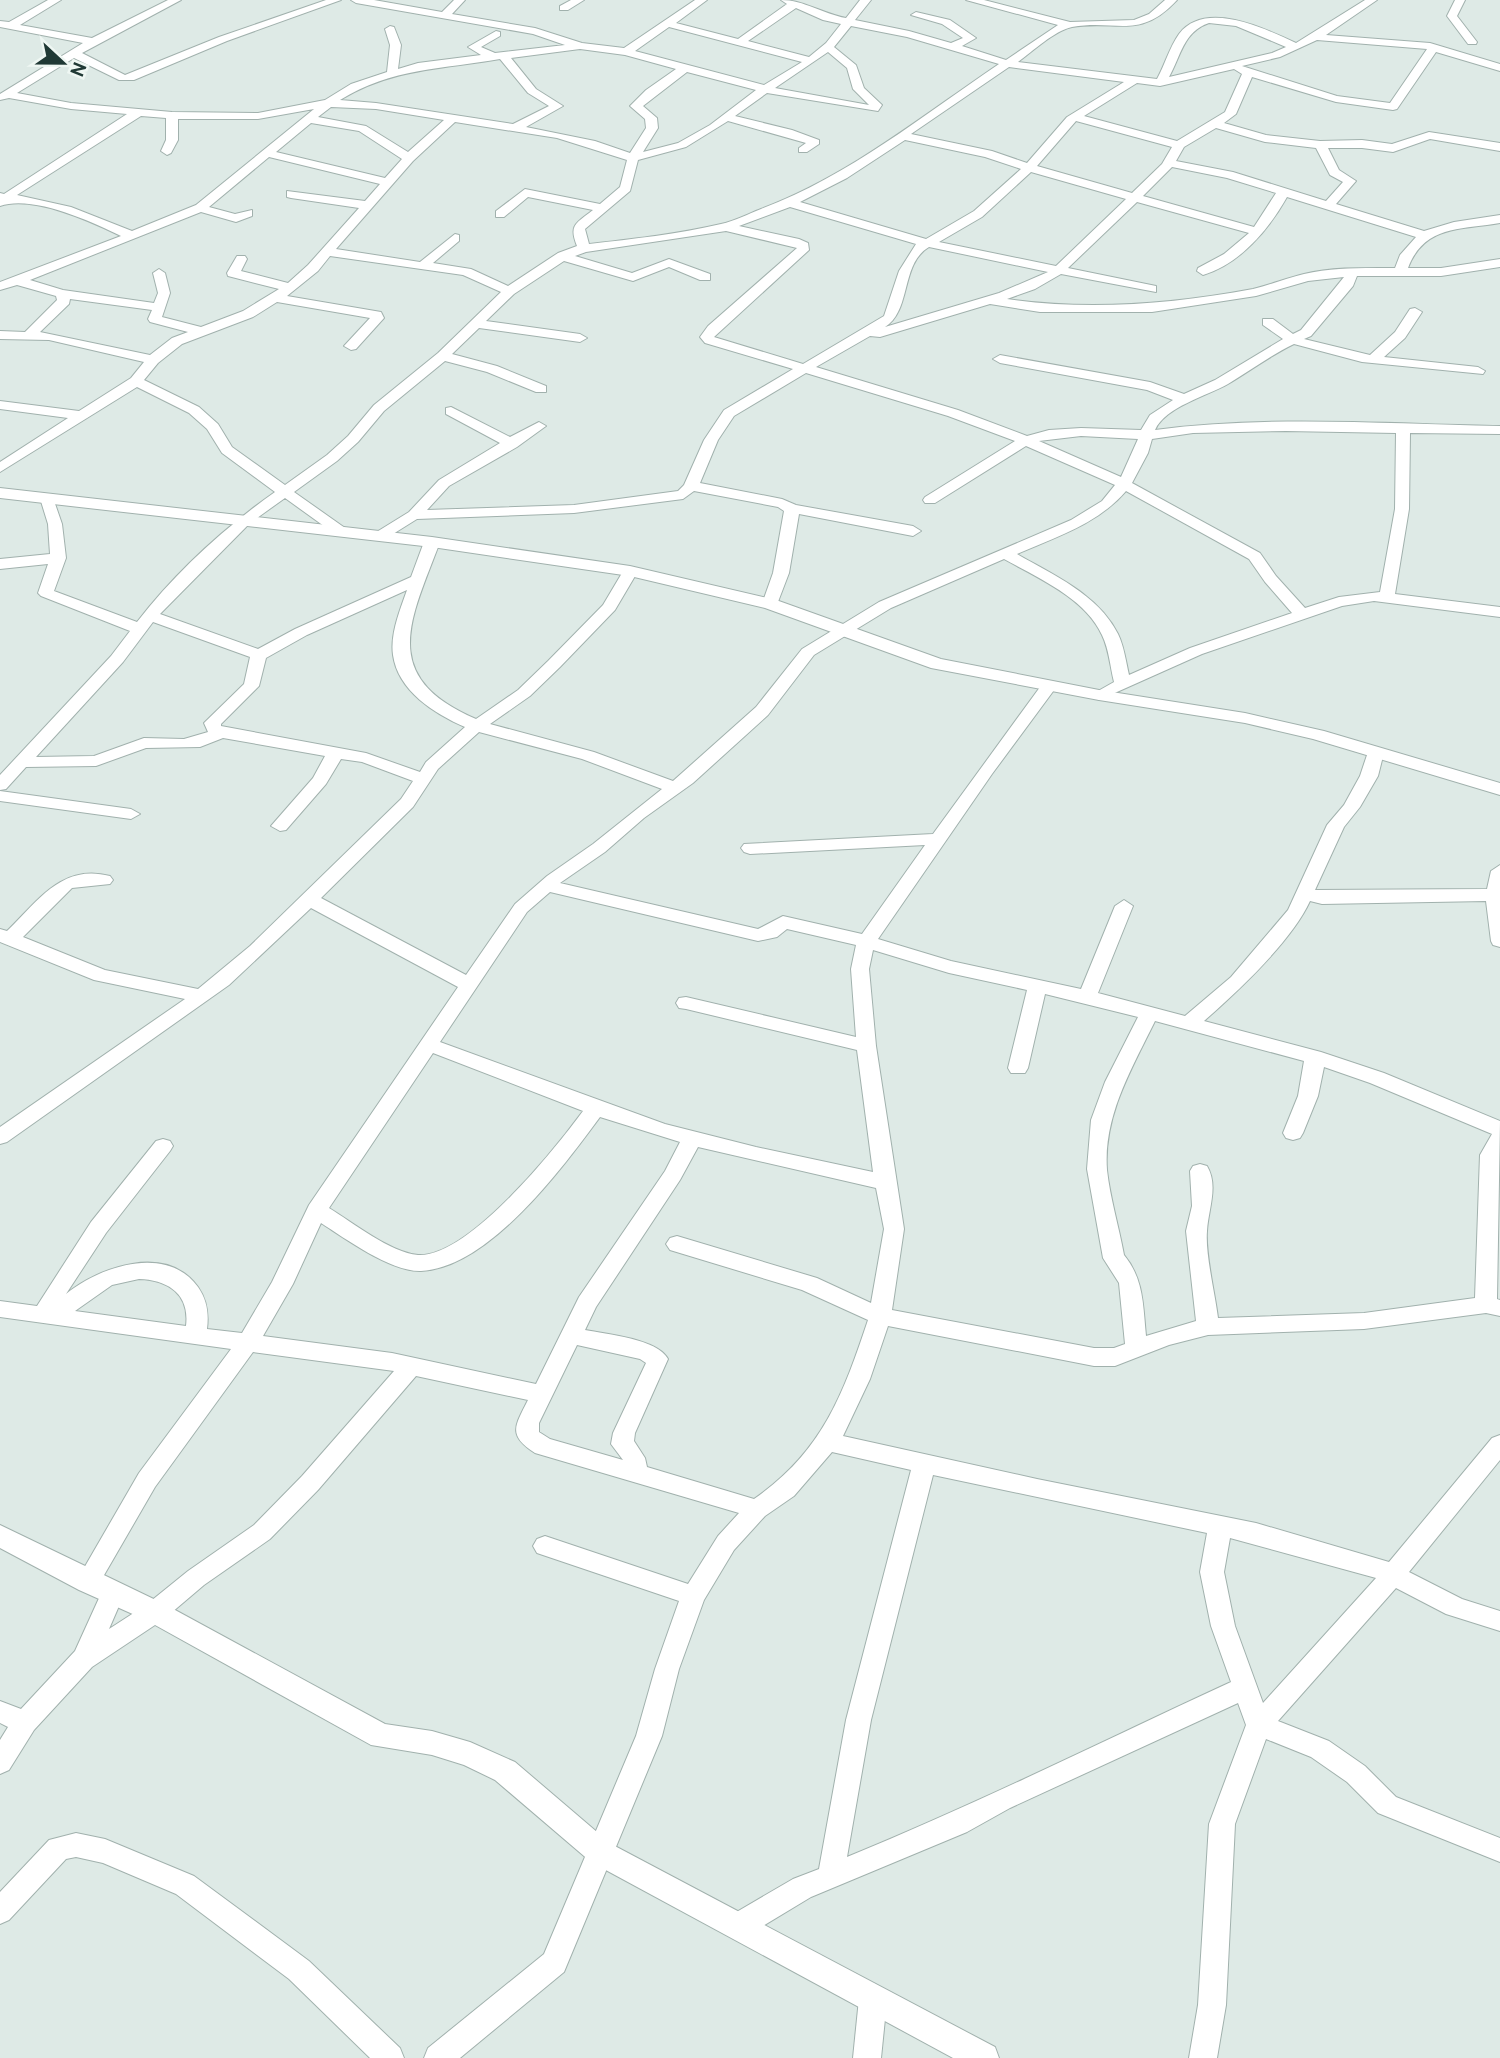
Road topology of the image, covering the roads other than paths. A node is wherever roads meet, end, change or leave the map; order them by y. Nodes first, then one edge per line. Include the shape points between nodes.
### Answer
1 (56, 0) edge
2 (176, 0) edge
3 (336, 0) edge
4 (356, 0) edge
5 (460, 0) edge
6 (579, 0) edge
7 (702, 0) edge
8 (866, 0) edge
9 (971, 0) edge
10 (1172, 0) edge
11 (1371, 0) edge
12 (1461, 0) edge
13 (791, 2) edge
14 (564, 8) dead end
15 (445, 15) junction
16 (916, 15) dead end
17 (847, 23) junction
18 (668, 24) junction
19 (1068, 24) junction
20 (5, 25) edge
21 (390, 29) dead end
22 (496, 34) dead end
23 (1314, 37) junction
24 (93, 42) junction
25 (740, 42) junction
26 (1472, 42) dead end
27 (580, 46) junction
28 (828, 47) junction
29 (951, 47) junction
30 (1296, 47) junction
31 (1434, 47) junction
32 (626, 52) junction
33 (75, 54) junction
34 (499, 57) junction
35 (811, 61) junction
36 (1009, 64) junction
37 (686, 67) junction
38 (1234, 67) junction
39 (1500, 68) edge
40 (392, 72) junction
41 (1248, 73) junction
42 (1133, 81) junction
43 (1160, 83) junction
44 (765, 89) junction
45 (4, 97) edge
46 (328, 103) junction
47 (137, 113) junction
48 (172, 115) junction
49 (726, 117) junction
50 (1074, 117) junction
51 (453, 118) junction
52 (309, 119) junction
53 (1216, 124) junction
54 (514, 128) junction
55 (904, 136) junction
56 (1179, 145) junction
57 (1320, 145) junction
58 (1500, 146) edge
59 (803, 150) dead end
60 (167, 151) dead end
61 (266, 153) junction
62 (410, 158) junction
63 (633, 159) junction
64 (1169, 163) junction
65 (1029, 169) junction
66 (387, 181) junction
67 (1283, 192) junction
68 (291, 194) dead end
69 (1135, 198) junction
70 (2, 199) edge
71 (789, 203) junction
72 (367, 205) junction
73 (1327, 207) junction
74 (200, 208) junction
75 (601, 208) junction
76 (248, 213) dead end
77 (499, 214) dead end
78 (1500, 219) edge
79 (726, 227) junction
80 (1256, 232) junction
81 (130, 235) junction
82 (1423, 235) junction
83 (455, 238) dead end
84 (926, 243) junction
85 (584, 248) junction
86 (327, 252) junction
87 (562, 256) junction
88 (241, 259) dead end
89 (1500, 263) edge
90 (423, 266) junction
91 (1058, 271) junction
92 (1203, 271) dead end
93 (1352, 272) junction
94 (1400, 272) junction
95 (159, 273) dead end
96 (0, 276) edge
97 (705, 277) dead end
98 (17, 281) junction
99 (0, 286) edge
100 (290, 288) junction
101 (1151, 289) dead end
102 (509, 290) junction
103 (1263, 290) junction
104 (62, 294) junction
105 (278, 298) junction
106 (994, 301) junction
107 (158, 307) junction
108 (1415, 312) dead end
109 (1268, 322) junction
110 (477, 324) junction
111 (199, 331) junction
112 (31, 333) junction
113 (0, 335) edge
114 (580, 338) dead end
115 (857, 340) junction
116 (1293, 340) junction
117 (351, 346) dead end
118 (1271, 352) junction
119 (443, 356) junction
120 (153, 359) junction
121 (1000, 359) dead end
122 (1374, 359) junction
123 (806, 368) junction
124 (1478, 371) dead end
125 (136, 381) junction
126 (541, 389) dead end
127 (1184, 399) junction
128 (0, 404) edge
129 (450, 411) dead end
130 (82, 415) junction
131 (539, 426) dead end
132 (1403, 428) junction
133 (1500, 430) edge
134 (1147, 435) junction
135 (1025, 441) junction
136 (512, 444) junction
137 (0, 468) edge
138 (1124, 484) junction
139 (691, 486) junction
140 (283, 491) junction
141 (0, 493) edge
142 (47, 498) junction
143 (930, 500) dead end
144 (792, 509) junction
145 (414, 515) junction
146 (245, 520) junction
147 (340, 531) junction
148 (914, 531) dead end
149 (380, 536) junction
150 (432, 542) junction
151 (1006, 554) junction
152 (58, 558) junction
153 (0, 564) edge
154 (630, 571) junction
155 (417, 580) junction
156 (1387, 598) junction
157 (771, 604) junction
158 (1500, 612) edge
159 (1303, 616) junction
160 (145, 623) junction
161 (840, 632) junction
162 (259, 655) junction
163 (1123, 684) junction
164 (1049, 685) junction
165 (1099, 695) junction
166 (480, 726) junction
167 (221, 733) junction
168 (1376, 752) junction
169 (335, 754) junction
170 (22, 762) junction
171 (423, 779) junction
172 (0, 785) edge
173 (674, 788) junction
174 (1500, 789) edge
175 (0, 796) edge
176 (131, 814) dead end
177 (281, 825) dead end
178 (937, 839) junction
179 (750, 848) dead end
180 (1500, 871) edge
181 (104, 880) dead end
182 (547, 886) junction
183 (1306, 894) junction
184 (1495, 895) junction
185 (308, 899) junction
186 (1124, 906) dead end
187 (5, 937) edge
188 (1500, 941) edge
189 (865, 944) junction
190 (470, 985) junction
191 (1037, 986) junction
192 (201, 996) junction
193 (1087, 996) junction
194 (686, 1003) dead end
195 (1149, 1013) junction
196 (1188, 1024) junction
197 (429, 1045) junction
198 (866, 1046) junction
199 (1314, 1057) junction
200 (1018, 1068) dead end
201 (596, 1108) junction
202 (1500, 1129) edge
203 (1293, 1133) dead end
204 (0, 1137) edge
205 (1500, 1138) edge
206 (692, 1139) junction
207 (163, 1146) dead end
208 (1200, 1171) dead end
209 (885, 1182) junction
210 (316, 1210) junction
211 (677, 1244) dead end
212 (1493, 1307) edge
213 (0, 1309) edge
214 (49, 1315) junction
215 (880, 1316) junction
216 (1208, 1327) junction
217 (195, 1335) junction
218 (571, 1335) junction
219 (249, 1341) junction
220 (1136, 1349) junction
221 (411, 1366) junction
222 (541, 1394) junction
223 (827, 1442) junction
224 (1500, 1444) edge
225 (924, 1465) junction
226 (635, 1475) junction
227 (757, 1509) junction
228 (1220, 1527) junction
229 (0, 1536) edge
230 (545, 1546) dead end
231 (1392, 1574) junction
232 (100, 1587) junction
233 (693, 1596) junction
234 (155, 1612) junction
235 (1500, 1621) edge
236 (83, 1659) junction
237 (1247, 1686) junction
238 (0, 1712) edge
239 (25, 1722) junction
240 (1259, 1725) junction
241 (0, 1762) edge
242 (1500, 1850) edge
243 (601, 1853) junction
244 (831, 1875) junction
245 (0, 1911) edge
246 (738, 1926) junction
247 (873, 1999) junction
248 (390, 2058) edge
249 (438, 2058) edge
250 (867, 2058) edge
251 (984, 2058) edge
252 (1203, 2058) edge

1 - 20 street
2 - 24 street
3 - 33 street via 223,39 130,78
4 - 15 street
5 - 15 street
6 - 14 street
7 - 18 street
8 - 17 street
9 - 19 street
10 - 19 street via 1147,20
11 - 23 street
12 - 26 street via 1452,16
13 - 17 street
13 - 25 street
15 - 27 street via 535,31
16 - 29 street via 946,22 971,38
17 - 28 street
17 - 29 street via 885,28
18 - 25 street
18 - 32 street
19 - 36 street
20 - 24 street
21 - 40 street via 397,48
22 - 34 street via 473,47
23 - 30 street
23 - 31 street
24 - 33 street
25 - 35 street
27 - 32 street
27 - 34 street
28 - 35 street
28 - 44 street via 852,67 859,89 876,108
29 - 36 street
30 - 38 street
30 - 43 street via 1240,25 1205,19 1184,35
31 - 39 street
31 - 41 street via 1393,107 1336,99
32 - 37 street
33 - 45 street
34 - 40 street
34 - 54 street via 557,107
35 - 44 street
36 - 42 street
36 - 55 street
37 - 44 street
37 - 63 street via 636,106 653,122
38 - 41 street
38 - 43 street
40 - 46 street via 355,86
41 - 53 street via 1230,114
42 - 43 street
42 - 50 street
44 - 49 street
45 - 47 street
46 - 48 street via 258,116
46 - 51 street
46 - 52 street
47 - 48 street
47 - 70 street
48 - 60 street
49 - 59 street via 814,140
49 - 63 street via 682,145
50 - 56 street
50 - 65 street
51 - 54 street
51 - 62 street
52 - 61 street
52 - 62 street via 362,128
53 - 56 street
53 - 57 street via 1265,138
54 - 63 street via 575,139
55 - 65 street via 988,154
55 - 71 street
56 - 64 street
57 - 58 street via 1393,148 1429,135
57 - 73 street via 1334,172 1350,181
61 - 66 street
61 - 74 street
62 - 66 street
63 - 75 street via 626,188
64 - 67 street
64 - 69 street
65 - 69 street
65 - 84 street via 978,214
66 - 72 street
67 - 73 street
67 - 80 street
68 - 72 street
69 - 80 street
69 - 91 street
70 - 81 street via 82,213
71 - 79 street
71 - 84 street
72 - 86 street
73 - 82 street
74 - 76 street via 236,218
74 - 81 street
75 - 77 street via 525,193
75 - 85 street via 579,228
78 - 82 street
79 - 85 street
79 - 123 street via 804,246 707,337
80 - 92 street via 1235,254
81 - 98 street
82 - 94 street via 1412,246
83 - 90 street
84 - 91 street
84 - 115 street via 911,257 890,318
85 - 87 street
86 - 90 street
86 - 100 street
87 - 97 street via 630,277 669,263
87 - 102 street
88 - 100 street via 233,272
89 - 94 street via 1441,272
90 - 102 street via 466,272
91 - 101 street
91 - 106 street
93 - 94 street
93 - 103 street via 1307,277
93 - 116 street via 1327,309 1306,333
95 - 107 street via 164,293
96 - 98 street
98 - 99 street
98 - 104 street
100 - 105 street
102 - 110 street
103 - 106 street via 1152,308 1040,308
103 - 109 street
104 - 107 street
104 - 112 street via 64,301
105 - 111 street via 226,324
105 - 117 street via 376,315
106 - 115 street
107 - 111 street via 155,319
108 - 122 street via 1400,335
109 - 116 street
109 - 118 street
110 - 114 street
110 - 119 street
111 - 120 street
112 - 113 street
112 - 120 street
115 - 123 street
116 - 118 street
116 - 122 street
118 - 127 street
119 - 126 street
119 - 140 street via 389,399 332,458
120 - 125 street
121 - 127 street via 1150,386
122 - 124 street
123 - 135 street via 953,413
123 - 139 street via 729,413
125 - 130 street
125 - 140 street via 194,410 213,427 227,450
127 - 134 street via 1155,418
128 - 130 street
129 - 136 street
130 - 137 street
131 - 136 street
132 - 133 street
132 - 134 street via 1286,426
132 - 156 street via 1402,509
134 - 135 street via 1081,432
134 - 138 street
135 - 138 street
135 - 143 street
136 - 145 street via 444,483
138 - 151 street via 1107,505
138 - 159 street via 1255,556
139 - 144 street via 782,503
139 - 145 street via 683,495 574,509
140 - 146 street
140 - 147 street
141 - 142 street
142 - 146 street
142 - 152 street
144 - 148 street
144 - 157 street
145 - 149 street
146 - 147 street
146 - 160 street
147 - 149 street
149 - 150 street
150 - 154 street
150 - 155 street
151 - 161 street via 885,605
151 - 163 street via 1069,591 1097,615 1110,633
152 - 153 street
152 - 160 street via 46,593
154 - 157 street
154 - 166 street via 609,607 554,664 524,694
155 - 162 street
155 - 166 street via 401,654 409,674 422,694 442,709
156 - 158 street
156 - 159 street via 1339,602
157 - 161 street
159 - 163 street via 1196,651
160 - 162 street
160 - 170 street
161 - 164 street via 937,664
161 - 173 street via 808,652 762,711
162 - 167 street via 251,686 212,723
163 - 165 street
164 - 165 street
164 - 178 street
165 - 168 street via 1245,718
166 - 171 street via 445,753
166 - 173 street via 617,764
167 - 169 street
167 - 170 street via 200,742 144,743 96,761
168 - 174 street
168 - 183 street via 1369,776 1336,825
169 - 171 street via 366,758
169 - 177 street
170 - 172 street
171 - 185 street via 407,803
173 - 182 street
175 - 176 street
178 - 179 street
178 - 189 street
180 - 184 street
181 - 187 street via 66,884
182 - 189 street via 758,935 770,933 783,922
182 - 190 street via 521,908
183 - 184 street via 1322,898
183 - 196 street via 1261,956
184 - 188 street via 1494,919
185 - 190 street
185 - 192 street via 257,950
186 - 193 street
187 - 192 street via 101,976
189 - 191 street
189 - 198 street via 860,969
190 - 197 street
191 - 193 street
191 - 200 street
192 - 204 street
193 - 195 street
194 - 198 street
195 - 196 street
195 - 220 street via 1101,1120 1097,1169 1114,1258 1130,1283
196 - 199 street
197 - 201 street
197 - 210 street
198 - 209 street
199 - 202 street
199 - 203 street via 1307,1103
201 - 206 street
201 - 210 street via 531,1189 496,1223 434,1261 422,1264 402,1259
205 - 212 street via 1490,1155
206 - 209 street
206 - 218 street
207 - 214 street via 66,1272
208 - 216 street via 1202,1206 1196,1231
209 - 215 street via 894,1229
210 - 219 street
211 - 215 street via 809,1284
212 - 216 street via 1364,1321
213 - 214 street
214 - 217 street
214 - 217 street via 112,1276 157,1271 177,1278 190,1291 198,1310
215 - 220 street via 1094,1357 1115,1357
215 - 223 street via 859,1379
216 - 220 street
217 - 219 street
218 - 222 street
218 - 226 street via 646,1352 657,1359 624,1433 622,1444 632,1453
219 - 221 street
219 - 232 street via 147,1480
221 - 222 street
221 - 234 street via 262,1532
222 - 226 street via 527,1436 543,1446
223 - 225 street
223 - 227 street via 786,1489
224 - 231 street
225 - 228 street
225 - 244 street via 858,1715 838,1811
226 - 227 street
227 - 233 street via 726,1543
228 - 231 street via 1256,1533
228 - 237 street via 1212,1572 1223,1626
229 - 232 street
230 - 233 street
231 - 235 street via 1455,1607
231 - 240 street
232 - 234 street
232 - 236 street
233 - 243 street via 649,1736
234 - 236 street
234 - 243 street via 381,1736 432,1743 505,1771
236 - 239 street
237 - 240 street
237 - 244 street via 958,1824
238 - 239 street
239 - 241 street
240 - 242 street via 1320,1749 1356,1774 1387,1805
240 - 252 street via 1222,1824 1212,2005
243 - 246 street
243 - 249 street via 554,1963
244 - 246 street
245 - 248 street via 58,1849 76,1845 105,1851 185,1885 299,1970
246 - 247 street
247 - 250 street
247 - 251 street

